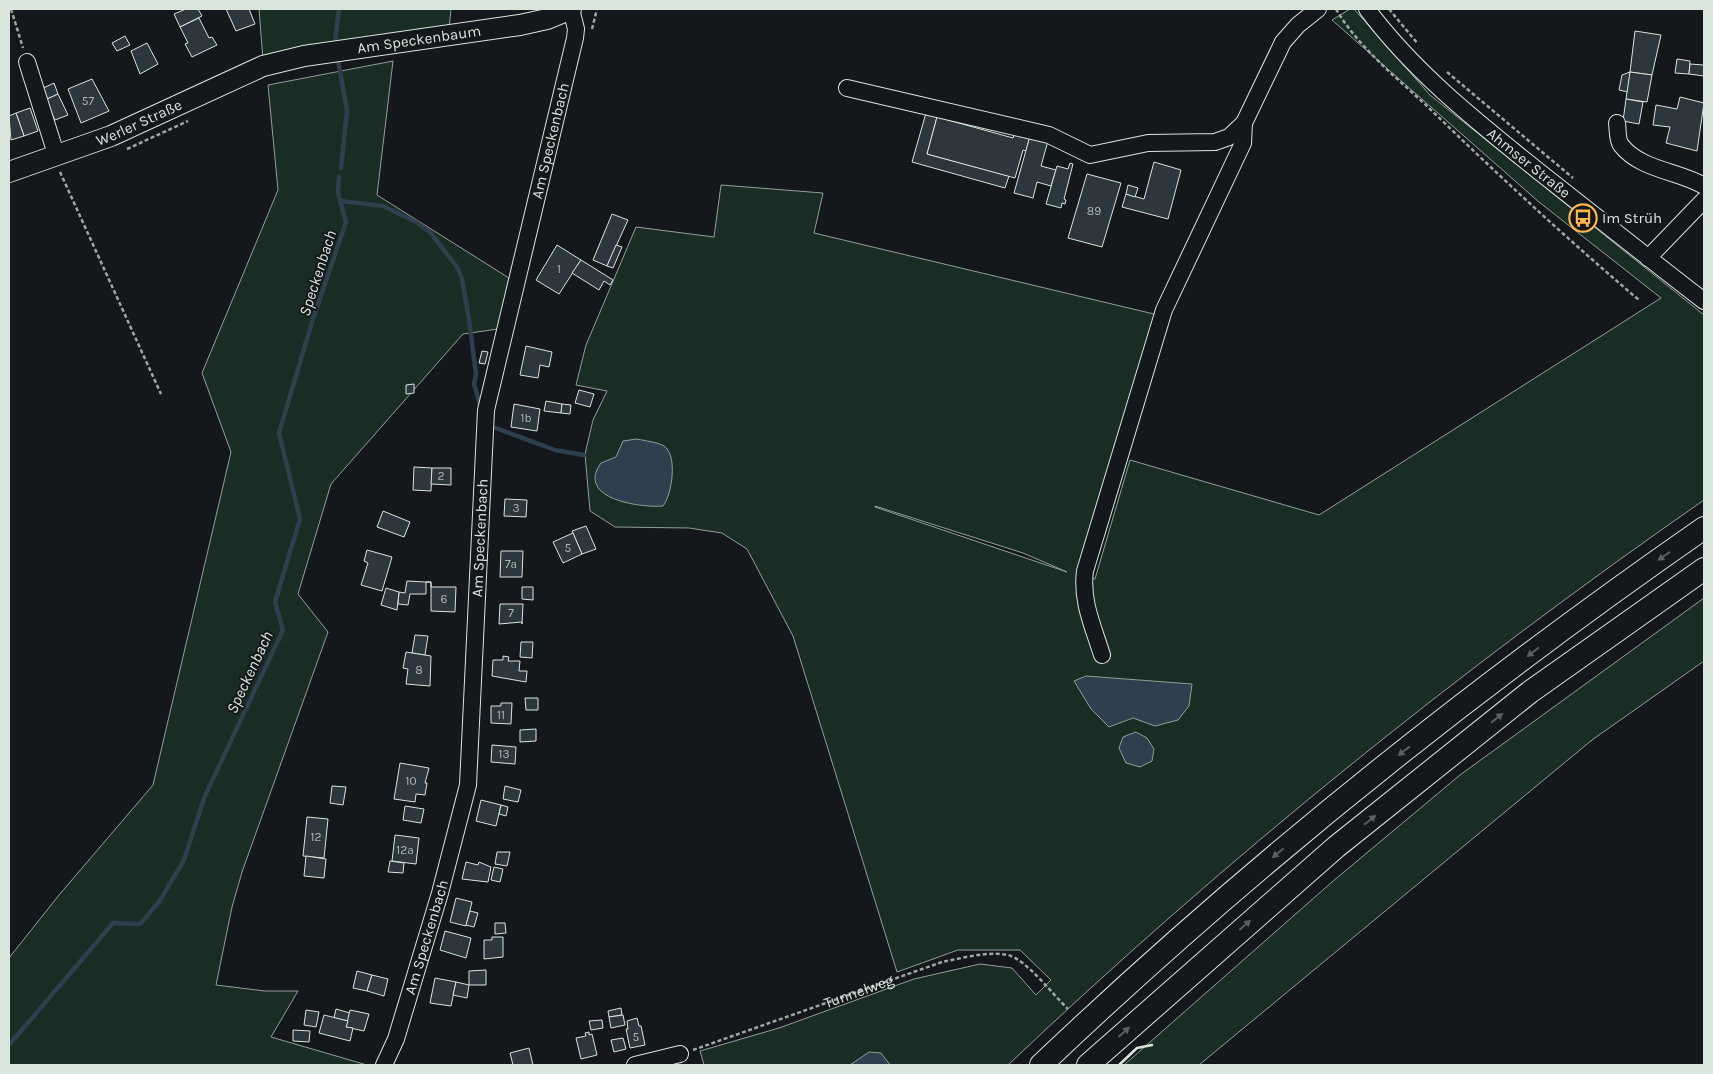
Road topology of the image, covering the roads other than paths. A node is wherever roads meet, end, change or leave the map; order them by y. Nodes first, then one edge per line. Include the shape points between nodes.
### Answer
1 (571, 9) edge
2 (1318, 9) edge
3 (1367, 9) edge
4 (27, 62) road end
5 (266, 65) joint
6 (846, 88) dead end
7 (1244, 123) junction
8 (1617, 123) dead end
9 (58, 162) junction
10 (9, 172) edge
11 (1704, 186) edge
12 (1704, 200) edge
13 (1648, 258) junction
14 (1704, 301) edge
15 (1704, 528) edge
16 (1704, 569) edge
17 (1102, 655) dead end
18 (680, 1054) road end
19 (384, 1065) edge
20 (635, 1065) edge
21 (1041, 1065) edge
22 (1088, 1065) edge

1 - 5 main road, Am Speckenbaum via 547,19 520,24 304,56
1 - 19 street, Am Speckenbach via 575,38 486,410 468,785 440,894 396,1039
2 - 7 street via 1283,42
3 - 13 street, Ahmser Straße via 1407,57 1445,94
4 - 9 street
5 - 9 main road, Werler Straße
6 - 7 street via 1049,135 1090,155 1148,142 1216,142 1230,137
7 - 17 street via 1243,143 1164,310 1086,571 1085,603
8 - 11 street via 1622,146 1640,160
9 - 10 main road, Werler Straße
12 - 13 street
13 - 14 street, Ahmser Straße
15 -> 21 highway via 1611,592 1318,819 1220,902
22 -> 16 highway via 1336,847 1530,692
18 - 20 street

